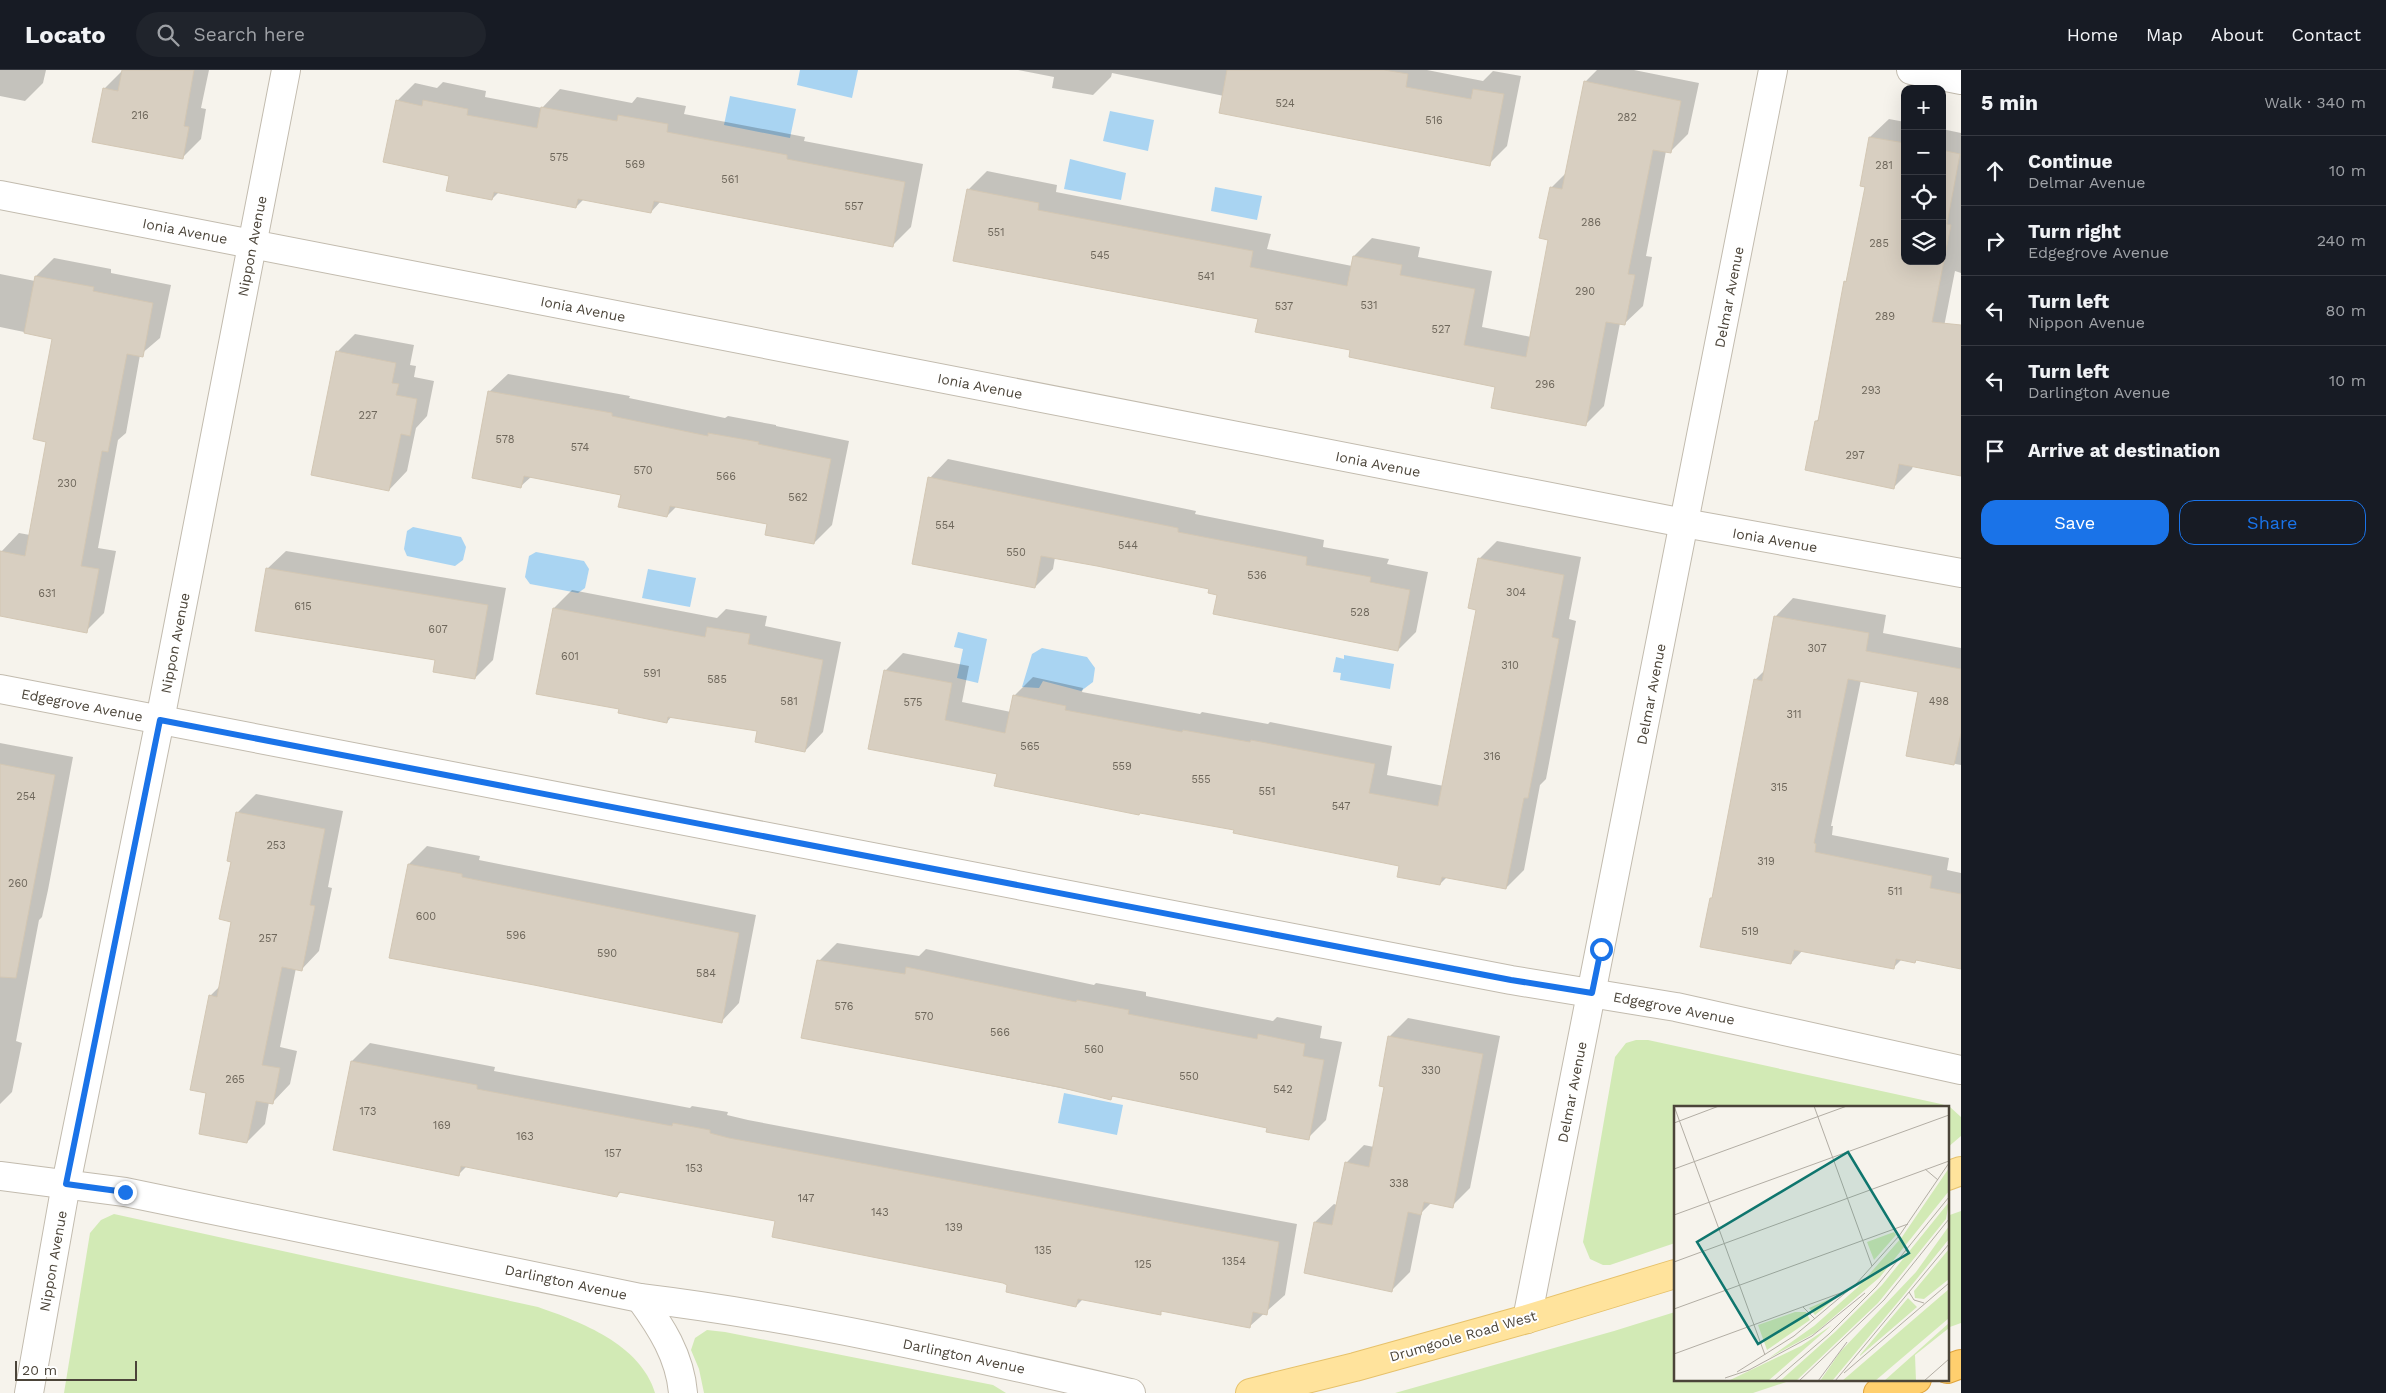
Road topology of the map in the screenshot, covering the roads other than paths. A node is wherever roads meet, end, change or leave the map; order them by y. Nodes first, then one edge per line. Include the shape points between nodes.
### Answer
1 (286, 70) edge
2 (1773, 70) edge
3 (1912, 70) edge
4 (1961, 80) edge
5 (0, 195) edge
6 (252, 244) junction
7 (1684, 523) junction
8 (1961, 573) edge
9 (0, 689) edge
10 (160, 720) junction
11 (1592, 993) junction
12 (1961, 1070) edge
13 (1961, 1171) edge
14 (0, 1176) edge
15 (1948, 1176) edge
16 (66, 1184) junction
17 (1674, 1274) edge
18 (640, 1298) junction
19 (1527, 1319) junction
20 (1961, 1364) edge
21 (1948, 1369) edge
22 (1914, 1380) edge
23 (29, 1393) edge
24 (683, 1393) edge
25 (1131, 1393) edge
26 (1250, 1393) edge
27 (1878, 1393) edge

1 - 6 street, Nippon Avenue
2 - 7 street, Delmar Avenue
3 - 4 street
5 - 6 street, Ionia Avenue
6 - 7 street, Ionia Avenue
6 - 10 street, Nippon Avenue
7 - 8 street, Ionia Avenue
7 - 11 street, Delmar Avenue
9 - 10 street, Edgegrove Avenue
10 - 11 street, Edgegrove Avenue
10 - 16 street, Nippon Avenue
11 - 12 street, Edgegrove Avenue via 1676,1007
11 - 19 street, Delmar Avenue
13 - 15 main road
14 - 16 street, Darlington Avenue
16 - 18 street, Darlington Avenue via 125,1192
16 - 23 street, Nippon Avenue
17 - 19 main road, Drumgoole Road West
18 - 24 street via 672,1347
18 - 25 street, Darlington Avenue via 734,1310
19 - 26 main road, Drumgoole Road West
20 - 21 highway
22 - 27 highway

